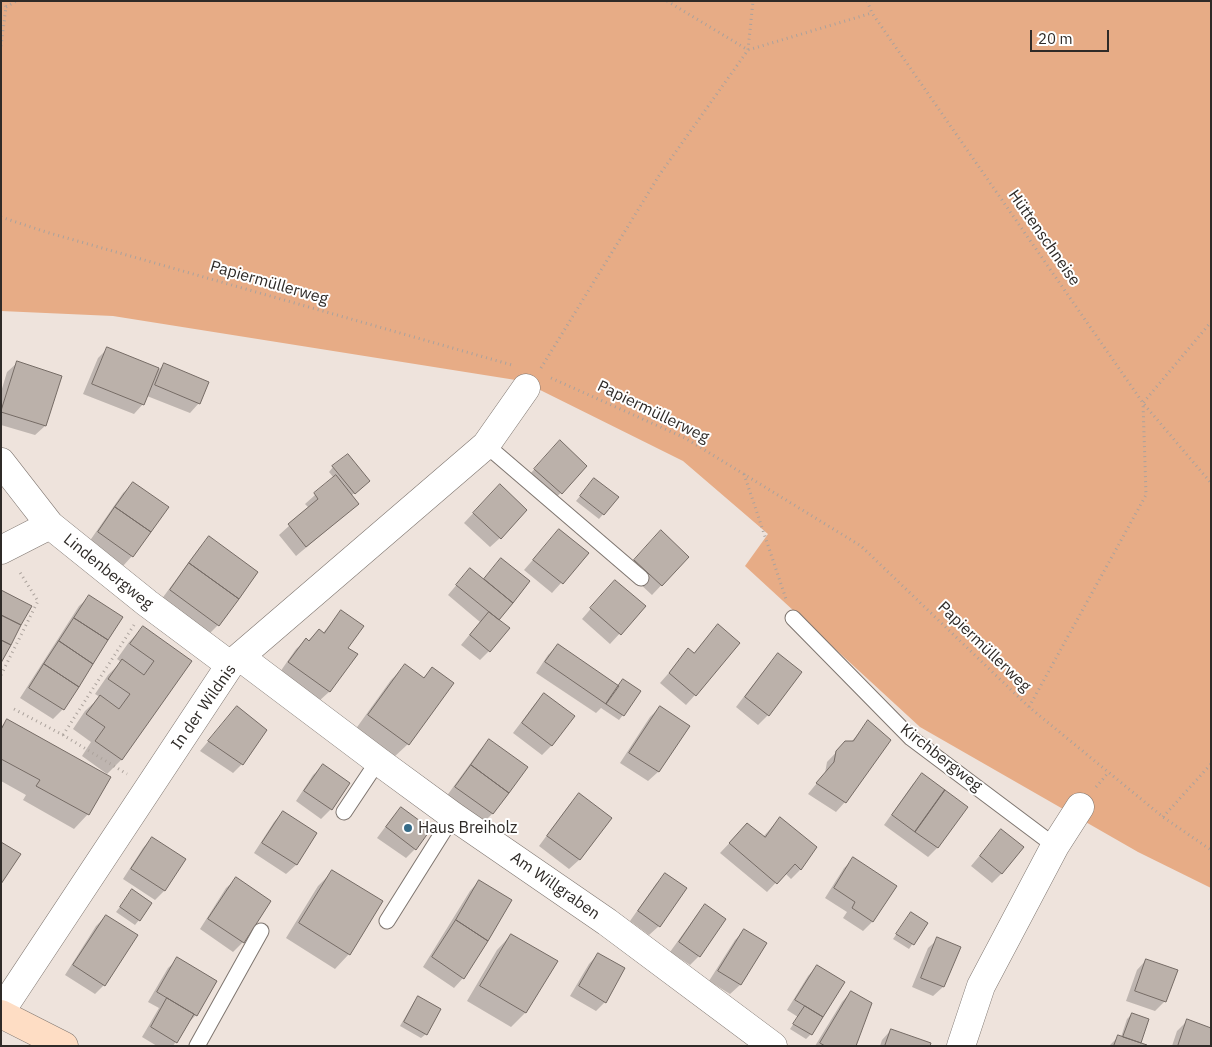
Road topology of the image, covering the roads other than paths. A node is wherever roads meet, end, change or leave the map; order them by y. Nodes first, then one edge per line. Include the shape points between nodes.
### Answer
1 (531, 375) road end
2 (486, 445) junction
3 (1, 462) edge
4 (50, 525) junction
5 (3, 550) edge
6 (641, 578) dead end
7 (792, 618) road end
8 (235, 661) junction
9 (378, 761) junction
10 (1080, 807) dead end
11 (344, 812) dead end
12 (453, 816) junction
13 (1055, 846) junction
14 (388, 921) dead end
15 (261, 931) dead end
16 (1, 1013) edge
17 (64, 1046) edge
18 (197, 1046) edge
19 (773, 1046) edge
20 (960, 1046) edge

1 - 2 street, In der Wildnis
2 - 6 lane
2 - 8 street, In der Wildnis
3 - 4 street, Lindenbergweg
4 - 5 street
4 - 8 street, Lindenbergweg via 148,603
7 - 13 lane, Kirchbergweg via 911,738
8 - 9 street, Am Willgraben
8 - 16 street, In der Wildnis
9 - 11 lane
9 - 12 street, Am Willgraben
10 - 13 street
12 - 14 lane
12 - 19 street, Am Willgraben via 607,922
13 - 20 street via 981,986
15 - 18 lane
16 - 17 street

